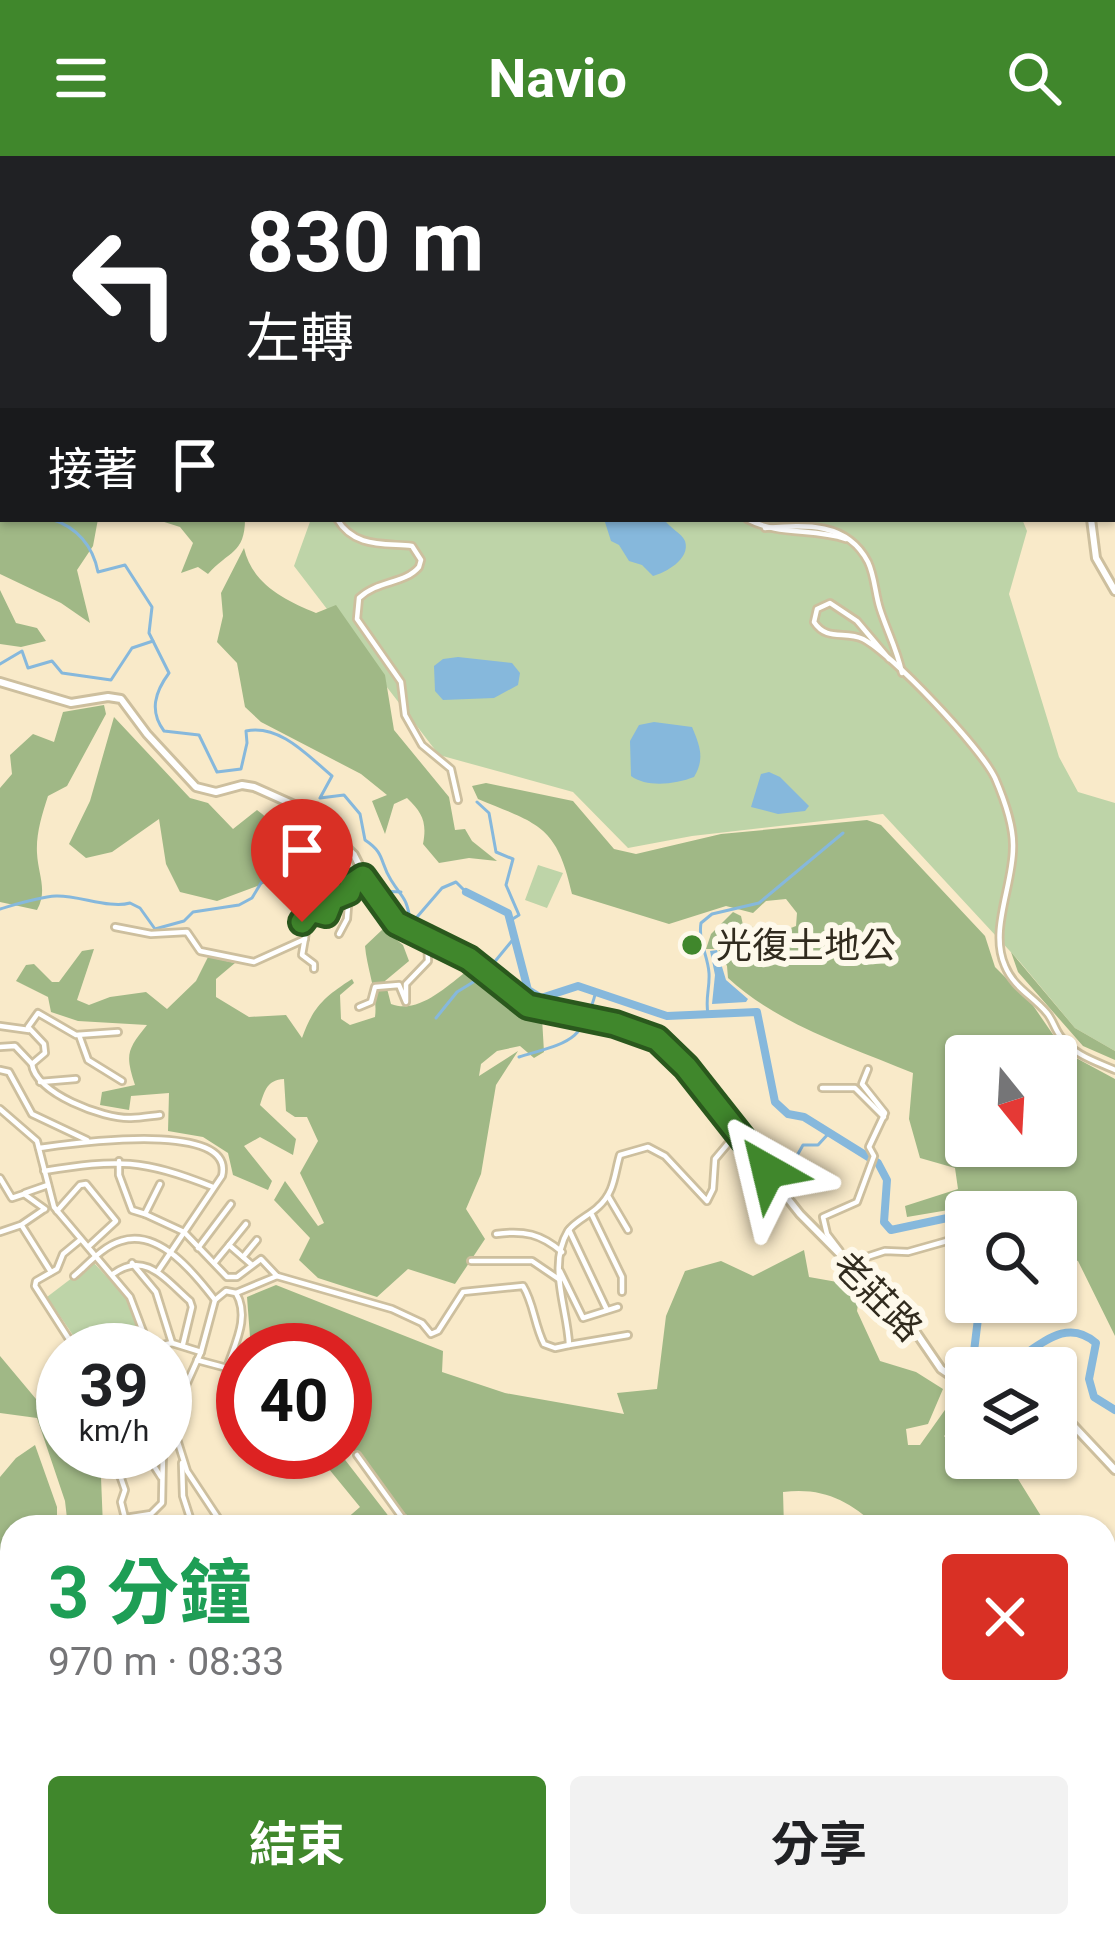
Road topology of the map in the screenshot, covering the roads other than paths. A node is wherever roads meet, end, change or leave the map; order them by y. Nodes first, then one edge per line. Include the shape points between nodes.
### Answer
1 (339, 522) edge
2 (754, 522) edge
3 (1092, 522) edge
4 (1115, 592) edge
5 (893, 638) junction
6 (889, 659) junction
7 (902, 673) junction
8 (0, 682) edge
9 (458, 800) dead end
10 (362, 874) junction
11 (349, 892) junction
12 (115, 927) dead end
13 (339, 934) dead end
14 (305, 939) junction
15 (427, 939) junction
16 (314, 969) dead end
17 (359, 1007) dead end
18 (0, 1026) edge
19 (29, 1030) junction
20 (118, 1032) dead end
21 (80, 1035) junction
22 (0, 1047) edge
23 (32, 1064) junction
24 (868, 1069) dead end
25 (0, 1070) edge
26 (1115, 1070) edge
27 (76, 1078) dead end
28 (122, 1081) dead end
29 (40, 1082) junction
30 (822, 1088) dead end
31 (0, 1109) edge
32 (160, 1115) dead end
33 (884, 1117) junction
34 (738, 1132) junction
35 (87, 1140) junction
36 (39, 1148) junction
37 (118, 1161) junction
38 (44, 1171) junction
39 (0, 1178) edge
40 (160, 1184) dead end
41 (48, 1185) junction
42 (214, 1187) junction
43 (24, 1194) junction
44 (608, 1196) junction
45 (53, 1203) junction
46 (231, 1204) dead end
47 (45, 1209) junction
48 (57, 1210) junction
49 (590, 1213) junction
50 (145, 1214) junction
51 (246, 1224) dead end
52 (22, 1226) junction
53 (569, 1230) junction
54 (628, 1230) dead end
55 (0, 1232) edge
56 (184, 1232) junction
57 (496, 1234) dead end
58 (82, 1238) junction
59 (257, 1240) dead end
60 (945, 1242) edge
61 (229, 1245) junction
62 (89, 1246) junction
63 (198, 1248) junction
64 (170, 1252) junction
65 (562, 1252) junction
66 (97, 1257) junction
67 (243, 1257) junction
68 (844, 1260) junction
69 (471, 1261) dead end
70 (214, 1262) junction
71 (132, 1263) junction
72 (252, 1265) junction
73 (158, 1271) junction
74 (560, 1271) junction
75 (51, 1272) junction
76 (112, 1275) junction
77 (74, 1276) dead end
78 (277, 1276) junction
79 (560, 1280) junction
80 (622, 1292) dead end
81 (236, 1293) junction
82 (215, 1300) junction
83 (618, 1307) dead end
84 (607, 1310) junction
85 (59, 1323) edge
86 (141, 1323) edge
87 (165, 1323) edge
88 (188, 1323) edge
89 (628, 1335) dead end
90 (569, 1345) junction
91 (192, 1348) edge
92 (201, 1352) junction
93 (197, 1360) junction
94 (192, 1370) edge
95 (945, 1372) edge
96 (1077, 1430) edge
97 (1115, 1470) edge
98 (192, 1474) edge
99 (372, 1475) edge
100 (121, 1479) edge
101 (164, 1479) edge
102 (181, 1479) edge
103 (123, 1515) edge
104 (144, 1515) edge
105 (190, 1515) edge
106 (217, 1515) edge
107 (401, 1515) edge

1 - 9 street via 363,541 412,546 421,560 411,576 359,598 356,620 401,682 405,715 422,745 451,769
2 - 5 street via 851,542 868,562
3 - 4 street via 1096,558
5 - 6 street
5 - 7 street
6 - 6 street via 844,610 830,603 817,609 814,622 824,633 863,639
6 - 7 street
7 - 26 street via 960,729 1004,800 1014,846 1000,943 1005,967 1072,1049
8 - 10 street, 老莊路 via 71,703 122,699 196,787 254,787 297,805 346,845
10 - 11 street
10 - 15 street, 老莊路 via 387,914
11 - 13 street
11 - 14 street via 332,899 326,914 307,911
12 - 14 street via 187,932 200,951 248,962
14 - 16 street via 302,955
15 - 17 street via 428,961 406,984 406,1002 398,985 380,984
15 - 34 street, 老莊路 via 469,959 528,1006 647,1034
18 - 19 street
19 - 21 street via 32,1016 44,1013
19 - 23 street via 45,1053
20 - 21 street
21 - 28 street via 88,1060
22 - 23 street via 15,1046
23 - 29 street
24 - 33 street via 862,1084
25 - 35 street via 9,1072 32,1114
27 - 29 street
29 - 32 street via 103,1112
30 - 33 street via 855,1088
31 - 36 street
33 - 68 street via 857,1202 823,1217
34 - 44 street via 715,1159 707,1201 648,1148 620,1155
34 - 68 street, 老莊路
35 - 36 street
35 - 42 street via 194,1142 224,1163
36 - 38 street
37 - 38 street
37 - 42 street via 165,1167
37 - 50 street via 132,1210
38 - 41 street
39 - 43 street via 12,1198
40 - 50 street
41 - 43 street
41 - 45 street
42 - 56 street
43 - 47 street
44 - 49 street
44 - 54 street
45 - 47 street
45 - 48 street
46 - 63 street
47 - 52 street
48 - 58 street
48 - 62 street via 86,1184 116,1220
49 - 53 street
49 - 80 street
50 - 56 street
51 - 61 street
52 - 55 street
52 - 75 street
53 - 65 street
53 - 84 street
56 - 63 street
56 - 64 street
57 - 65 street via 535,1234
58 - 62 street
58 - 75 street
59 - 67 street
60 - 68 street
61 - 67 street
61 - 70 street
62 - 66 street
63 - 70 street
64 - 66 street via 135,1239
64 - 73 street
64 - 82 street
65 - 74 street
66 - 76 street
66 - 77 street
67 - 72 street
68 - 95 street, 老莊路 via 914,1328
69 - 79 street via 532,1261
70 - 72 street via 227,1277
71 - 73 street
71 - 76 street
71 - 87 street via 155,1292
72 - 78 street via 261,1259
73 - 88 street via 192,1307
74 - 79 street
74 - 84 street via 583,1318
75 - 85 street via 35,1286
76 - 86 street
78 - 81 street
78 - 90 street via 392,1309 430,1334 463,1292 523,1286 544,1344
79 - 90 street
81 - 82 street
81 - 93 street via 244,1316 227,1368
82 - 92 street
83 - 84 street
89 - 90 street
91 - 92 street
92 - 93 street
93 - 94 street
96 - 97 street
98 - 106 street
99 - 107 street
100 - 103 street
101 - 104 street via 165,1495
102 - 105 street

